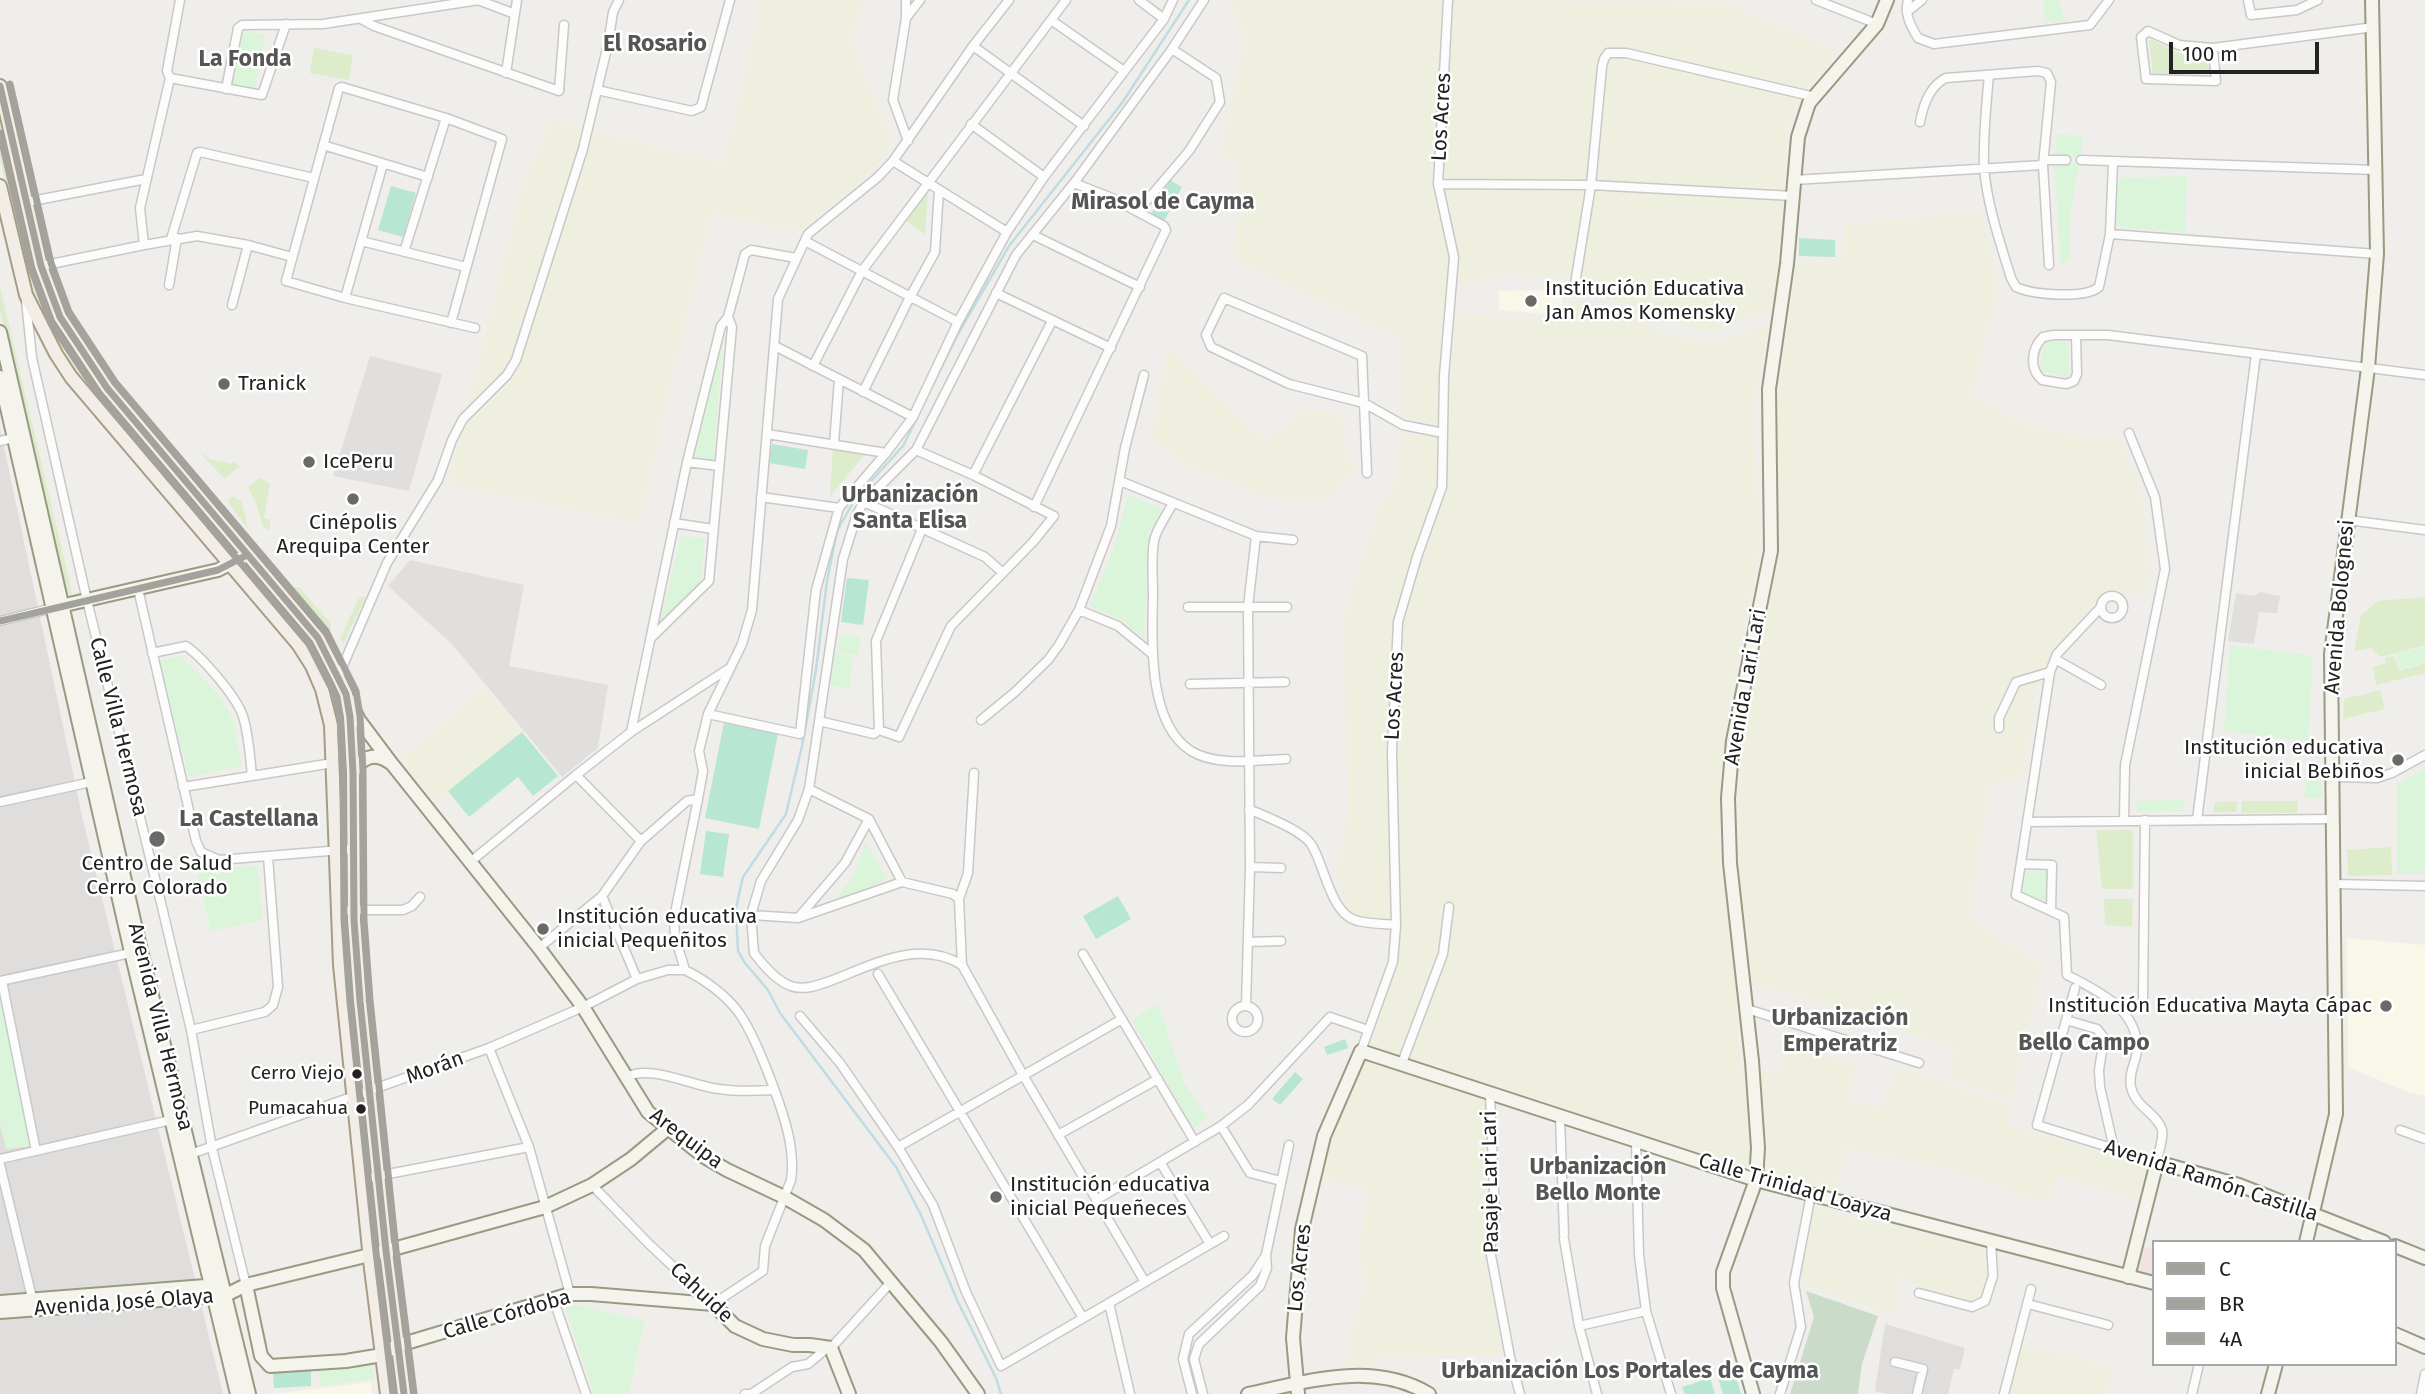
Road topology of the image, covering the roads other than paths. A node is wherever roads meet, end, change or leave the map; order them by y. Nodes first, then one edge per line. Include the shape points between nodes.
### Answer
1 (180, 0) edge
2 (478, 0) edge
3 (517, 0) edge
4 (619, 0) edge
5 (730, 0) edge
6 (905, 0) edge
7 (920, 0) edge
8 (1009, 0) edge
9 (1066, 0) edge
10 (1139, 0) edge
11 (1173, 0) edge
12 (1204, 0) edge
13 (1448, 0) edge
14 (1816, 0) edge
15 (1887, 0) edge
16 (1908, 0) edge
17 (1922, 0) edge
18 (2109, 0) edge
19 (2248, 0) edge
20 (2318, 0) edge
21 (2372, 0) edge
22 (1907, 12) junction
23 (515, 14) junction
24 (906, 18) junction
25 (361, 19) junction
26 (1164, 19) junction
27 (1051, 20) junction
28 (286, 24) junction
29 (1877, 24) junction
30 (564, 25) dead end
31 (2374, 27) junction
32 (973, 46) junction
33 (2213, 48) junction
34 (1172, 49) junction
35 (1124, 71) junction
36 (506, 73) junction
37 (1010, 73) junction
38 (1989, 75) junction
39 (170, 78) junction
40 (0, 86) edge
41 (226, 89) junction
42 (597, 90) junction
43 (1815, 97) junction
44 (446, 118) junction
45 (1920, 122) dead end
46 (971, 124) junction
47 (1084, 126) junction
48 (908, 141) junction
49 (323, 145) junction
50 (2066, 160) dead end
51 (2081, 160) dead end
52 (893, 161) junction
53 (2044, 162) junction
54 (383, 163) junction
55 (2113, 163) junction
56 (1984, 169) junction
57 (2376, 170) junction
58 (428, 177) junction
59 (1044, 177) junction
60 (314, 178) junction
61 (146, 179) junction
62 (1794, 180) junction
63 (929, 183) junction
64 (1074, 183) junction
65 (1438, 184) junction
66 (1591, 185) junction
67 (0, 186) edge
68 (939, 190) junction
69 (1793, 196) junction
70 (27, 202) junction
71 (1139, 211) junction
72 (1007, 232) junction
73 (2110, 233) junction
74 (1034, 234) junction
75 (174, 239) junction
76 (361, 241) junction
77 (805, 241) junction
78 (144, 244) junction
79 (248, 245) junction
80 (404, 252) junction
81 (2377, 254) junction
82 (292, 257) junction
83 (796, 258) junction
84 (2049, 265) dead end
85 (41, 266) junction
86 (466, 267) junction
87 (862, 271) junction
88 (1575, 284) dead end
89 (169, 285) dead end
90 (1140, 287) junction
91 (996, 293) junction
92 (26, 295) junction
93 (910, 297) junction
94 (345, 298) junction
95 (232, 305) dead end
96 (728, 317) junction
97 (1052, 321) junction
98 (958, 322) junction
99 (451, 323) junction
100 (475, 328) dead end
101 (0, 332) edge
102 (2076, 336) junction
103 (775, 346) junction
104 (1111, 348) junction
105 (2256, 354) junction
106 (813, 366) junction
107 (2368, 368) junction
108 (1144, 375) dead end
109 (2425, 375) edge
110 (0, 377) edge
111 (839, 379) junction
112 (863, 392) junction
113 (1364, 403) junction
114 (913, 417) junction
115 (1443, 433) junction
116 (2129, 433) dead end
117 (766, 434) junction
118 (19, 437) junction
119 (0, 441) edge
120 (834, 444) junction
121 (916, 450) junction
122 (886, 453) junction
123 (687, 462) junction
124 (719, 466) junction
125 (1367, 473) dead end
126 (973, 475) junction
127 (1120, 481) junction
128 (761, 497) junction
129 (864, 502) junction
130 (1173, 503) junction
131 (1034, 507) junction
132 (839, 508) junction
133 (2348, 520) junction
134 (674, 523) junction
135 (713, 529) junction
136 (922, 529) junction
137 (2425, 530) edge
138 (1256, 536) junction
139 (1293, 540) dead end
140 (247, 555) junction
141 (229, 564) junction
142 (1003, 573) junction
143 (138, 589) junction
144 (87, 600) junction
145 (58, 607) junction
146 (1188, 607) dead end
147 (1248, 607) junction
148 (1287, 607) dead end
149 (2101, 607) dead end
150 (1079, 610) junction
151 (0, 621) edge
152 (650, 639) junction
153 (152, 653) junction
154 (1152, 654) junction
155 (2055, 659) junction
156 (730, 667) junction
157 (2050, 672) junction
158 (338, 677) junction
159 (1248, 682) junction
160 (1285, 682) dead end
161 (1190, 684) dead end
162 (2101, 685) dead end
163 (346, 694) junction
164 (708, 713) junction
165 (981, 720) dead end
166 (819, 721) junction
167 (1999, 728) dead end
168 (879, 730) junction
169 (631, 732) junction
170 (2425, 755) edge
171 (1286, 759) dead end
172 (1248, 760) junction
173 (332, 763) junction
174 (391, 764) junction
175 (354, 773) junction
176 (974, 773) dead end
177 (576, 775) junction
178 (252, 776) junction
179 (2333, 776) junction
180 (98, 781) junction
181 (183, 787) junction
182 (809, 789) junction
183 (698, 799) junction
184 (0, 802) edge
185 (1249, 809) junction
186 (869, 819) junction
187 (2333, 819) junction
188 (2124, 820) junction
189 (2145, 820) junction
190 (2197, 820) junction
191 (2027, 822) junction
192 (641, 841) junction
193 (353, 849) junction
194 (334, 850) junction
195 (268, 857) junction
196 (470, 863) junction
197 (2021, 864) junction
198 (1250, 867) junction
199 (1281, 868) dead end
200 (902, 882) junction
201 (2335, 884) junction
202 (2425, 887) edge
203 (602, 896) junction
204 (420, 897) dead end
205 (959, 899) junction
206 (1448, 907) dead end
207 (337, 910) junction
208 (354, 910) junction
209 (2051, 911) junction
210 (751, 915) junction
211 (798, 918) junction
212 (1396, 925) junction
213 (1281, 941) dead end
214 (1248, 942) junction
215 (540, 948) junction
216 (136, 951) junction
217 (1083, 954) dead end
218 (962, 965) junction
219 (685, 970) junction
220 (878, 975) dead end
221 (637, 979) junction
222 (1, 981) edge
223 (2075, 988) dead end
224 (2143, 998) dead end
225 (1246, 1006) dead end
226 (583, 1007) junction
227 (1746, 1009) junction
228 (800, 1016) dead end
229 (1122, 1019) junction
230 (2066, 1020) junction
231 (191, 1030) junction
232 (1368, 1030) junction
233 (489, 1048) junction
234 (1361, 1051) junction
235 (1402, 1063) junction
236 (1919, 1063) dead end
237 (1023, 1075) junction
238 (625, 1078) junction
239 (1158, 1079) junction
240 (774, 1090) junction
241 (370, 1091) junction
242 (1490, 1093) junction
243 (354, 1097) junction
244 (960, 1112) junction
245 (1560, 1116) junction
246 (171, 1120) junction
247 (1221, 1126) junction
248 (667, 1129) junction
249 (2400, 1130) dead end
250 (1058, 1135) junction
251 (2425, 1139) edge
252 (1636, 1141) junction
253 (1195, 1142) junction
254 (1289, 1144) dead end
255 (529, 1147) junction
256 (898, 1147) junction
257 (212, 1148) junction
258 (2115, 1149) junction
259 (36, 1151) junction
260 (185, 1156) junction
261 (0, 1159) edge
262 (1160, 1162) junction
263 (2157, 1162) junction
264 (0, 1165) edge
265 (379, 1176) junction
266 (362, 1179) junction
267 (1756, 1180) junction
268 (1281, 1181) junction
269 (592, 1185) junction
270 (1811, 1194) junction
271 (784, 1197) junction
272 (1096, 1200) junction
273 (545, 1207) junction
274 (2313, 1214) junction
275 (1224, 1236) dead end
276 (2306, 1240) edge
277 (2379, 1240) edge
278 (1991, 1241) junction
279 (1210, 1244) junction
280 (2397, 1247) edge
281 (386, 1251) junction
282 (370, 1254) junction
283 (1266, 1255) junction
284 (2425, 1258) edge
285 (2128, 1277) junction
286 (892, 1281) junction
287 (1145, 1282) junction
288 (2152, 1283) edge
289 (246, 1285) junction
290 (2031, 1289) dead end
291 (218, 1291) junction
292 (1919, 1293) dead end
293 (570, 1294) junction
294 (554, 1301) junction
295 (0, 1302) edge
296 (1109, 1303) junction
297 (713, 1304) junction
298 (2028, 1304) junction
299 (34, 1305) junction
300 (1646, 1311) junction
301 (0, 1312) edge
302 (1083, 1318) junction
303 (2108, 1325) dead end
304 (1578, 1326) junction
305 (2397, 1335) edge
306 (396, 1346) junction
307 (2425, 1347) edge
308 (829, 1348) junction
309 (382, 1355) junction
310 (265, 1362) joint
311 (1895, 1362) dead end
312 (2199, 1366) edge
313 (2275, 1366) edge
314 (2425, 1374) edge
315 (1298, 1389) edge
316 (237, 1394) edge
317 (249, 1394) edge
318 (387, 1394) edge
319 (404, 1394) edge
320 (586, 1394) edge
321 (745, 1394) edge
322 (751, 1394) edge
323 (849, 1394) edge
324 (978, 1394) edge
325 (1130, 1394) edge
326 (1192, 1394) edge
327 (1203, 1394) edge
328 (1248, 1394) edge
329 (1429, 1394) edge
330 (1520, 1394) edge
331 (1597, 1394) edge
332 (1671, 1394) edge
333 (1753, 1394) edge
334 (1780, 1394) edge
335 (1917, 1394) edge
336 (2004, 1394) edge
337 (2192, 1394) edge
338 (2268, 1394) edge
339 (2421, 1394) edge

1 - 39 street via 167,71
2 - 23 street
2 - 25 street
3 - 23 street
4 - 42 street
5 - 42 street via 701,107 692,111
6 - 24 street
7 - 24 street
8 - 32 street
9 - 27 street
10 - 26 street
11 - 26 street
12 - 34 street
13 - 65 street, Los Acres
14 - 29 street
15 - 29 street, Avenida Lari Lari
16 - 22 street
17 - 22 street
18 - 22 street via 2090,25 1934,44 1917,38
19 - 20 street via 2251,15 2297,10
21 - 31 street, Avenida Bolognesi
23 - 36 street
24 - 48 street via 893,100
25 - 28 street
25 - 36 street
26 - 35 street
27 - 35 street
27 - 37 street
28 - 41 street via 239,27
28 - 41 street via 264,93
29 - 43 street, Avenida Lari Lari
30 - 36 street via 560,90
31 - 33 street
31 - 57 street, Avenida Bolognesi
32 - 37 street
32 - 48 street
33 - 33 street via 2216,81 2146,79 2141,37 2148,30 2179,45
34 - 64 street
34 - 71 street via 1216,78 1220,102 1189,151
35 - 47 street
37 - 46 street
37 - 47 street
38 - 45 street via 1940,81 1923,107
38 - 53 street via 2047,73 2051,82
38 - 56 street
39 - 41 street
39 - 61 street
40 - 70 main road
42 - 158 street via 583,149 516,360 464,419 452,440 438,480 387,564
43 - 62 street, Avenida Lari Lari via 1798,137
43 - 66 street via 1626,53 1608,53 1602,67
44 - 49 street via 342,87
44 - 58 street
44 - 86 street via 503,142
46 - 59 street
46 - 63 street
47 - 59 street
48 - 52 street
49 - 54 street
49 - 60 street
50 - 53 street
51 - 55 street
52 - 63 street
52 - 77 street
53 - 56 street
53 - 84 street
54 - 58 street
54 - 76 street
55 - 57 street
55 - 73 street
56 - 62 street
56 - 73 street via 2016,288 2039,294 2095,291 2102,278
57 - 81 street, Avenida Bolognesi
58 - 80 street
59 - 72 street
60 - 75 street via 200,152 195,156
60 - 82 street
61 - 70 street
61 - 78 street via 140,212
62 - 69 street, Avenida Lari Lari
63 - 68 street
63 - 87 street
64 - 71 street
64 - 74 street
65 - 66 street
65 - 115 street, Los Acres via 1454,257
66 - 69 street
66 - 88 street
67 - 92 main road
68 - 72 street
68 - 93 street via 937,246
69 - 227 street, Avenida Lari Lari via 1769,389 1771,551 1733,741 1728,798 1730,863
70 - 85 main road
71 - 90 street via 1166,230
72 - 98 street
73 - 81 street
74 - 90 street
74 - 91 street via 1016,255
75 - 78 street
75 - 79 street via 205,236
75 - 89 street
76 - 80 street
76 - 94 street
77 - 83 street
77 - 87 street
78 - 85 street
79 - 82 street
79 - 95 street
80 - 86 street
81 - 107 street, Avenida Bolognesi
82 - 94 street via 287,283
83 - 96 street via 748,251
83 - 103 street via 778,299
85 - 140 main road via 60,317 90,365
86 - 99 street
87 - 93 street
87 - 106 street
90 - 104 street
91 - 97 street
91 - 121 street
92 - 141 main road via 71,377
92 - 144 street, Calle Villa Hermosa via 32,358
93 - 98 street
93 - 112 street
94 - 99 street
96 - 123 street via 721,326
96 - 124 street via 732,327
97 - 104 street
97 - 126 street
98 - 114 street
99 - 100 street
101 - 118 street, Avenida Villa Hermosa
102 - 102 street via 2074,381 2042,380 2033,367 2039,341 2048,335
102 - 105 street via 2108,335
103 - 106 street
103 - 117 street
104 - 131 street
105 - 107 street
105 - 190 street
106 - 111 street
107 - 109 street
107 - 133 street, Avenida Bolognesi
108 - 127 street
110 - 118 street, Avenida Villa Hermosa
111 - 112 street
111 - 120 street
112 - 114 street
113 - 113 street via 1289,384 1211,347 1206,335 1224,298 1362,356
113 - 115 street via 1403,425
113 - 125 street
114 - 122 street
115 - 212 street, Los Acres via 1442,487 1398,622 1392,752
116 - 188 street via 2155,497 2165,569 2125,765
117 - 120 street
117 - 128 street
118 - 119 street
118 - 145 street, Avenida Villa Hermosa
120 - 122 street
121 - 126 street
121 - 129 street
122 - 132 street
123 - 124 street
123 - 134 street
124 - 135 street
126 - 131 street
127 - 130 street
127 - 150 street via 1111,526
128 - 132 street
128 - 156 street via 752,610
129 - 136 street
129 - 166 street via 843,559
130 - 138 street
130 - 154 street via 1154,539
131 - 142 street via 1054,516
132 - 164 street via 816,590 800,734
133 - 137 street
133 - 179 street, Avenida Bolognesi via 2331,654
134 - 135 street
134 - 152 street
135 - 152 street via 709,581
136 - 142 street via 985,557
136 - 168 street via 876,640
138 - 139 street
138 - 147 street
140 - 141 street
140 - 158 main road via 318,638
141 - 143 street
141 - 173 main road via 312,666 329,712
142 - 168 street via 951,626 899,737
143 - 144 street
143 - 153 street
144 - 145 street
144 - 231 street, Calle Villa Hermosa
145 - 151 street
145 - 180 street, Avenida Villa Hermosa
146 - 147 street
147 - 148 street
147 - 159 street
149 - 155 street
150 - 154 street via 1118,626
150 - 165 street via 1048,660
152 - 169 street
153 - 178 street via 186,646 218,680 244,719
153 - 181 street
154 - 172 street via 1160,703 1179,741 1211,759
155 - 157 street
155 - 162 street
156 - 164 street
156 - 169 street
157 - 167 street via 2016,682
157 - 191 street
158 - 163 main road
159 - 160 street
159 - 161 street
159 - 172 street
163 - 174 street, Arequipa
163 - 175 main road
164 - 183 street via 699,751
166 - 168 street via 874,734
166 - 182 street
169 - 177 street
170 - 179 street via 2376,778
171 - 172 street
172 - 185 street
173 - 178 street
173 - 194 main road
174 - 175 street via 385,758 368,757
174 - 196 street, Arequipa
175 - 193 main road
176 - 205 street via 968,873
177 - 192 street
177 - 196 street
178 - 181 street
179 - 187 street, Avenida Bolognesi
180 - 184 street
180 - 216 street, Avenida Villa Hermosa
181 - 195 street via 201,852 219,860
182 - 186 street
182 - 210 street via 798,820 761,881
183 - 192 street via 687,801
183 - 219 street via 674,918
185 - 198 street
185 - 212 street via 1310,844 1347,917
186 - 200 street
186 - 211 street via 845,863
187 - 190 street
187 - 201 street, Avenida Bolognesi
188 - 189 street
188 - 191 street
189 - 190 street
189 - 224 street
191 - 197 street
192 - 203 street
193 - 194 street
193 - 208 main road
194 - 195 street
194 - 207 main road
195 - 231 street via 278,987 273,1005 265,1012
196 - 215 street, Arequipa
197 - 209 street via 2016,895
197 - 209 street via 2052,865
198 - 199 street
198 - 214 street
200 - 205 street
200 - 211 street
201 - 202 street
201 - 274 street, Avenida Bolognesi via 2336,1114
203 - 215 street
203 - 221 street
204 - 208 street via 402,909
205 - 218 street
206 - 235 street via 1443,954
207 - 208 street
207 - 243 main road
208 - 241 main road
209 - 263 street via 2064,917 2067,975 2124,1011 2135,1032 2131,1089 2162,1132
210 - 211 street
210 - 218 street via 754,953 792,987 808,988 917,952
212 - 232 street, Los Acres via 1394,962
213 - 214 street
214 - 225 street
215 - 226 street, Arequipa
216 - 222 street
216 - 246 street, Avenida Villa Hermosa
216 - 260 street, Avenida Villa Hermosa
217 - 229 street
218 - 237 street
219 - 221 street, Morán
219 - 240 street via 709,982 735,1007
220 - 244 street
221 - 226 street, Morán
222 - 259 street
223 - 230 street
226 - 233 street, Morán
226 - 238 street, Arequipa
227 - 236 street
227 - 267 street, Avenida Lari Lari via 1758,1148
228 - 256 street via 840,1063
229 - 237 street
229 - 239 street
230 - 258 street via 2097,1029 2104,1038 2100,1087
230 - 258 street, Avenida Ramón Castilla via 2037,1125
231 - 257 street, Calle Villa Hermosa
232 - 234 street, Los Acres
232 - 247 street via 1330,1017 1248,1105
233 - 241 street, Morán
233 - 255 street
234 - 235 street, Calle Trinidad Loayza
234 - 315 street, Los Acres via 1324,1136 1302,1229 1293,1338
235 - 242 street, Calle Trinidad Loayza
237 - 244 street
237 - 250 street
238 - 240 street via 648,1072 719,1089
238 - 248 street, Arequipa via 648,1112
239 - 250 street
239 - 253 street
240 - 271 street via 791,1149 792,1170
241 - 243 street, Morán
241 - 265 main road
242 - 245 street, Calle Trinidad Loayza
242 - 330 street, Pasaje Lari Lari via 1495,1215 1490,1250
243 - 257 street, Morán
243 - 266 main road
244 - 256 street
244 - 302 street
245 - 252 street, Calle Trinidad Loayza
245 - 304 street via 1564,1237
246 - 259 street
246 - 260 street, Avenida Villa Hermosa
247 - 253 street
247 - 268 street via 1250,1173
248 - 269 street, Avenida José Olaya
248 - 271 street, Arequipa via 727,1170
249 - 251 street
250 - 272 street
252 - 267 street, Calle Trinidad Loayza
252 - 300 street via 1639,1255
253 - 262 street
254 - 268 street
255 - 265 street
255 - 273 street
256 - 302 street via 933,1205 1001,1366
257 - 260 street, Morán
257 - 289 street, Calle Villa Hermosa
258 - 263 street, Avenida Ramón Castilla
259 - 261 street
260 - 291 street, Avenida Villa Hermosa
262 - 272 street
262 - 279 street
263 - 274 street, Avenida Ramón Castilla via 2238,1185
263 - 285 street
264 - 299 street
265 - 266 street
265 - 281 main road
266 - 282 main road
267 - 270 street, Calle Trinidad Loayza
267 - 333 street, Avenida Lari Lari via 1723,1272 1723,1288
268 - 283 street
269 - 273 street, Avenida José Olaya
269 - 297 street, Cahuide
270 - 278 street, Calle Trinidad Loayza
270 - 334 street via 1794,1283 1801,1327
271 - 286 street, Arequipa via 864,1250
271 - 297 street via 765,1246 763,1271
272 - 287 street
273 - 281 street, Avenida José Olaya
273 - 293 street
274 - 276 street, Avenida Bolognesi
274 - 277 street, Avenida Ramón Castilla
275 - 279 street
278 - 285 street, Calle Trinidad Loayza
278 - 292 street via 1993,1276 1985,1301 1972,1307
279 - 287 street
280 - 284 street
281 - 282 street, Avenida José Olaya
281 - 306 main road
282 - 289 street, Avenida José Olaya
282 - 309 main road
283 - 326 street via 1254,1275 1189,1334 1182,1359
283 - 327 street via 1260,1286 1199,1344 1194,1359
285 - 288 street, Calle Trinidad Loayza
286 - 308 street
286 - 324 street, Arequipa
287 - 296 street
289 - 291 street, Avenida José Olaya
289 - 310 street, Calle Villa Hermosa
290 - 298 street
291 - 299 street, Avenida José Olaya
291 - 316 street, Avenida Villa Hermosa
291 - 317 street, Avenida Villa Hermosa
293 - 294 street, Calle Córdoba
293 - 297 street, Calle Córdoba
294 - 306 street, Calle Córdoba
294 - 320 street
295 - 299 street, Avenida José Olaya
296 - 302 street
296 - 325 street
297 - 308 street, Cahuide via 735,1325 763,1339
298 - 303 street
298 - 336 street
299 - 301 street, Avenida José Olaya
300 - 304 street
300 - 332 street
304 - 331 street
305 - 307 street
306 - 309 street, Calle Córdoba
306 - 319 main road
308 - 322 street
308 - 323 street
309 - 310 street, Calle Córdoba via 277,1367
309 - 318 main road
311 - 335 street via 1923,1369
312 - 337 street
313 - 338 street
314 - 339 street
315 - 328 street
315 - 329 street via 1347,1375 1383,1376
321 - 322 street

